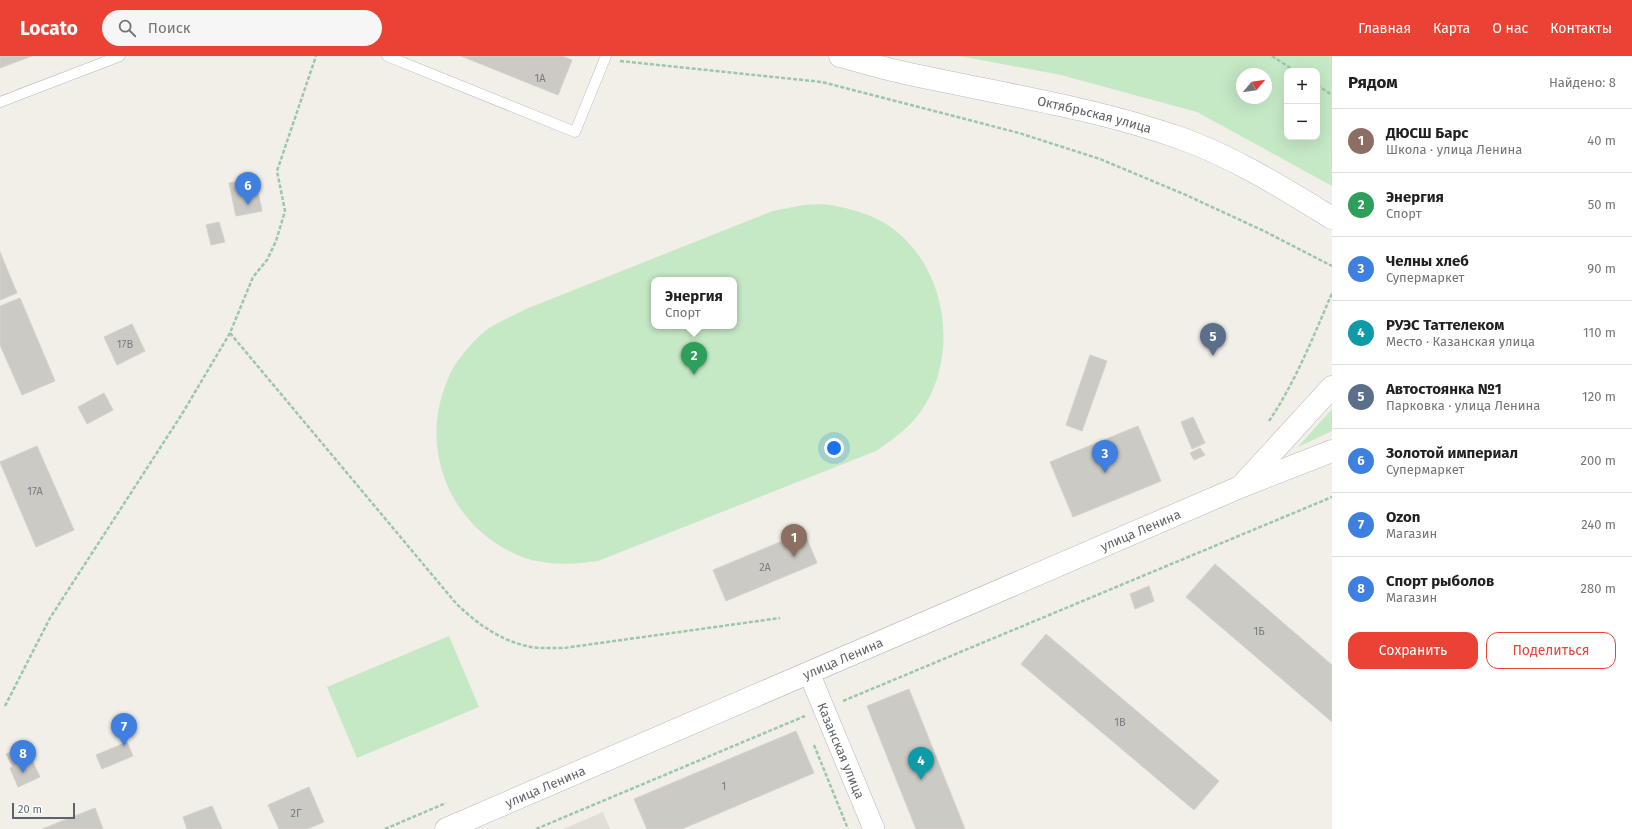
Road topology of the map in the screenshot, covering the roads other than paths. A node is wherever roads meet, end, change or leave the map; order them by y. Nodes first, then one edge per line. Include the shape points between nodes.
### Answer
1 (120, 56) edge
2 (388, 56) edge
3 (840, 56) edge
4 (606, 58) edge
5 (0, 102) edge
6 (1332, 218) edge
7 (1332, 386) edge
8 (1332, 450) edge
9 (1240, 487) junction
10 (809, 673) junction
11 (446, 829) edge
12 (874, 829) edge

1 - 5 lane
2 - 4 lane via 575,132
3 - 6 street, Октябрьская улица via 901,72 1056,103 1180,138 1265,177
7 - 9 street
8 - 9 street, улица Ленина
9 - 10 street, улица Ленина
10 - 11 street, улица Ленина
10 - 12 street, Казанская улица

